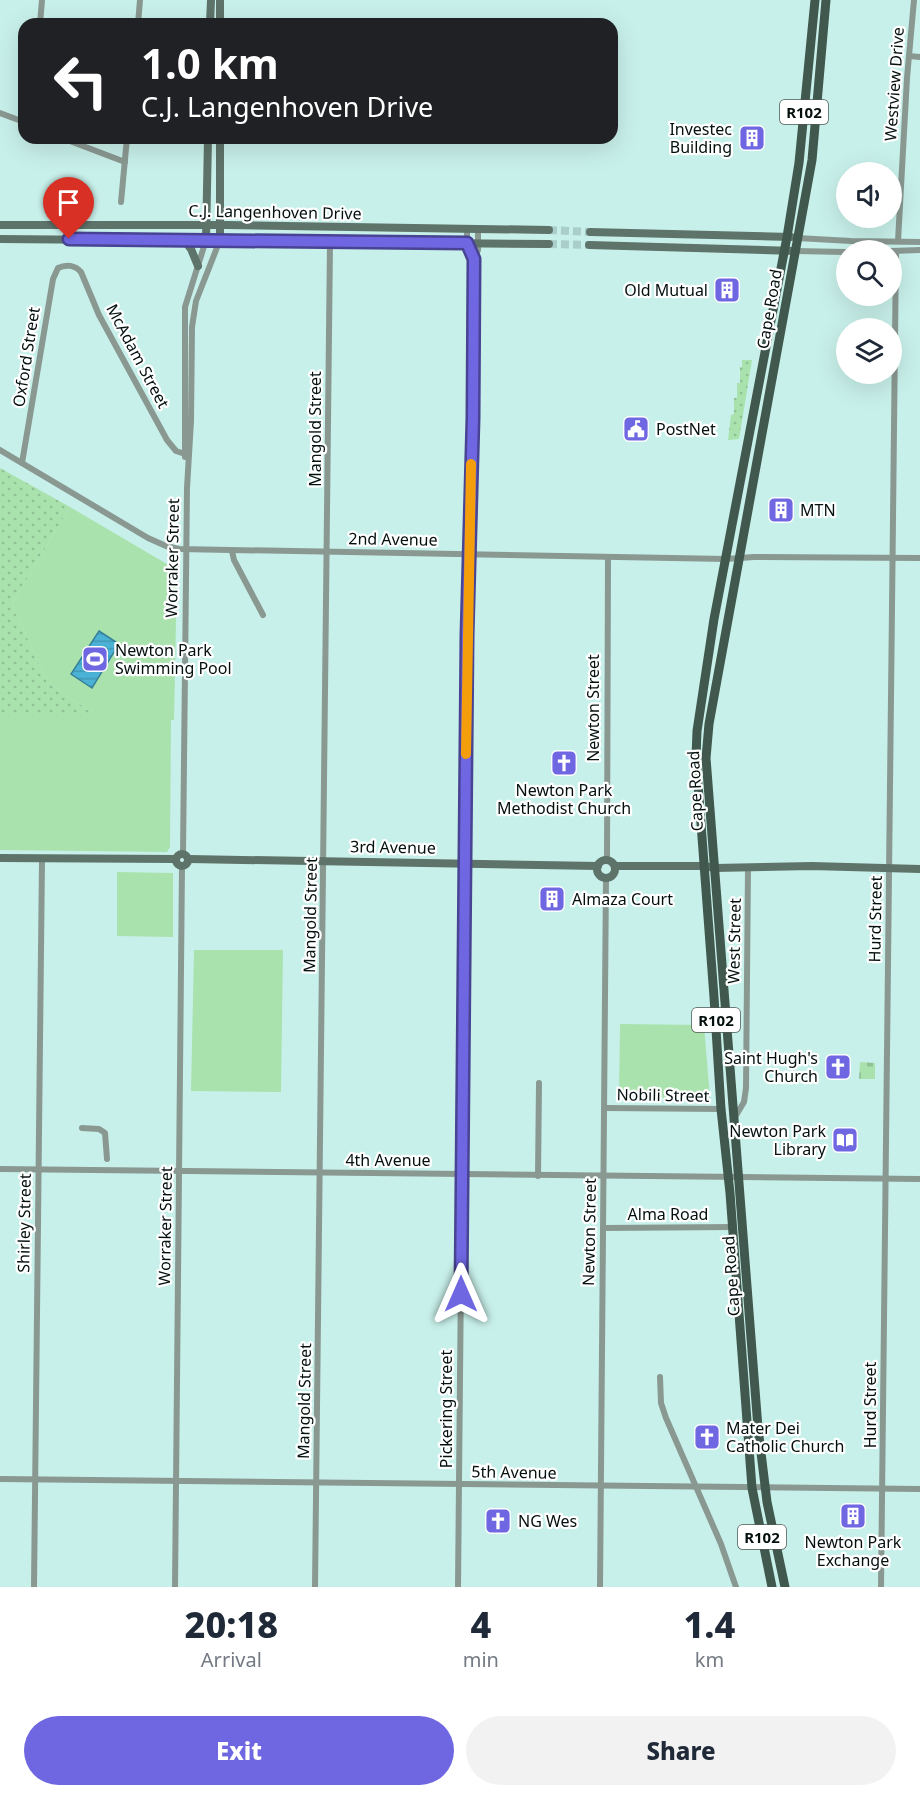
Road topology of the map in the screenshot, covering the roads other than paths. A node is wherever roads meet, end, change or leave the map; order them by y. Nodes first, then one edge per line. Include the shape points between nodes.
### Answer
1 (42, 0) edge
2 (140, 0) edge
3 (211, 0) edge
4 (220, 0) edge
5 (815, 0) edge
6 (826, 0) edge
7 (914, 0) edge
8 (40, 18) edge
9 (138, 18) edge
10 (210, 18) edge
11 (220, 18) edge
12 (909, 56) junction
13 (920, 57) edge
14 (0, 113) edge
15 (18, 120) edge
16 (78, 144) edge
17 (126, 144) edge
18 (208, 144) edge
19 (220, 144) edge
20 (125, 162) junction
21 (121, 201) dead end
22 (0, 225) edge
23 (206, 226) junction
24 (220, 226) junction
25 (467, 229) junction
26 (478, 229) junction
27 (549, 230) tunnel mouth
28 (590, 232) tunnel mouth
29 (787, 237) junction
30 (798, 238) junction
31 (0, 239) edge
32 (184, 240) junction
33 (206, 240) junction
34 (220, 240) junction
35 (836, 240) edge
36 (898, 240) edge
37 (902, 241) edge
38 (920, 242) edge
39 (330, 243) junction
40 (467, 243) junction
41 (478, 243) junction
42 (549, 244) tunnel mouth
43 (589, 245) tunnel mouth
44 (920, 250) edge
45 (784, 251) junction
46 (795, 251) junction
47 (902, 251) edge
48 (836, 252) edge
49 (474, 259) junction
50 (70, 266) joint
51 (198, 266) junction
52 (893, 306) edge
53 (0, 450) edge
54 (186, 455) junction
55 (22, 463) junction
56 (186, 549) junction
57 (232, 551) junction
58 (327, 552) junction
59 (468, 553) junction
60 (608, 556) junction
61 (893, 557) junction
62 (740, 558) junction
63 (920, 558) edge
64 (726, 559) junction
65 (263, 615) dead end
66 (0, 858) edge
67 (42, 859) junction
68 (182, 859) junction
69 (607, 859) junction
70 (324, 861) junction
71 (465, 863) junction
72 (598, 866) junction
73 (615, 866) junction
74 (704, 866) junction
75 (715, 868) junction
76 (748, 868) junction
77 (890, 868) junction
78 (920, 868) edge
79 (606, 878) junction
80 (539, 1083) dead end
81 (605, 1108) junction
82 (721, 1109) junction
83 (734, 1120) junction
84 (82, 1128) dead end
85 (107, 1159) dead end
86 (0, 1169) edge
87 (38, 1169) junction
88 (179, 1171) junction
89 (321, 1173) junction
90 (462, 1174) junction
91 (538, 1176) junction
92 (603, 1176) junction
93 (727, 1176) junction
94 (738, 1176) junction
95 (886, 1179) junction
96 (920, 1179) edge
97 (733, 1227) junction
98 (603, 1228) junction
99 (660, 1377) dead end
100 (0, 1479) edge
101 (35, 1480) junction
102 (176, 1482) junction
103 (317, 1483) junction
104 (459, 1484) junction
105 (600, 1486) junction
106 (695, 1487) junction
107 (752, 1488) junction
108 (764, 1488) junction
109 (882, 1489) junction
110 (920, 1489) edge
111 (34, 1587) edge
112 (175, 1587) edge
113 (315, 1587) edge
114 (458, 1587) edge
115 (600, 1587) edge
116 (736, 1587) edge
117 (772, 1587) edge
118 (785, 1587) edge
119 (881, 1587) edge

1 - 8 street
2 - 9 street
3 - 10 main road
4 - 11 main road
5 - 29 main road, Cape Road / R102 via 799,164
6 - 30 main road, Cape Road / R102 via 814,147
7 - 12 street, Westview Drive
12 - 13 street
12 - 36 street, Westview Drive
14 - 15 street
16 - 20 street
17 - 20 street
18 - 23 main road
19 - 24 main road
20 - 21 street
22 - 23 main road, C.J. Langenhoven Drive
23 - 24 main road, C.J. Langenhoven Drive
23 - 33 main road
24 - 25 main road, C.J. Langenhoven Drive
24 - 34 main road
25 - 26 main road, C.J. Langenhoven Drive
25 - 40 street, Pickering Street
26 - 27 main road, C.J. Langenhoven Drive
26 - 41 street, Pickering Street
28 - 29 main road
29 - 30 main road
29 - 45 main road, Cape Road / R102
30 - 35 street
30 - 46 main road, Cape Road / R102
31 - 32 main road, C.J. Langenhoven Drive
32 - 33 main road, C.J. Langenhoven Drive
32 - 51 main road
33 - 34 main road, C.J. Langenhoven Drive
33 - 51 street, Worraker Street
34 - 39 main road, C.J. Langenhoven Drive
34 - 54 street, Worraker Street via 194,307
37 - 38 street
39 - 40 main road, C.J. Langenhoven Drive
39 - 58 street, Mangold Street
40 - 41 main road, C.J. Langenhoven Drive
40 - 49 street, Pickering Street
41 - 42 main road, C.J. Langenhoven Drive
41 - 49 street, Pickering Street
43 - 45 main road
44 - 47 street
45 - 46 main road
45 - 64 main road, Cape Road / R102
46 - 48 street
46 - 62 main road, Cape Road / R102
49 - 59 street, Pickering Street
50 - 54 street, McAdam Street via 81,272 99,315 167,440
50 - 55 street, Oxford Street via 58,268 53,279
51 - 54 street, Worraker Street via 184,314
52 - 61 street, Hurd Street
53 - 55 street, 2nd Avenue
54 - 56 street, Worraker Street
55 - 56 street, 2nd Avenue via 148,538
56 - 57 street, 2nd Avenue
56 - 68 street, Worraker Street
57 - 58 street, 2nd Avenue
57 - 65 street
58 - 59 street, 2nd Avenue
58 - 70 street, Mangold Street
59 - 60 street, 2nd Avenue
59 - 71 street, Pickering Street
60 - 64 street, 2nd Avenue
60 - 69 street, Newton Street
61 - 62 street, 2nd Avenue
61 - 63 street, 2nd Avenue
61 - 77 street, Hurd Street
62 - 64 street, 2nd Avenue
62 - 75 main road, Cape Road / R102 via 707,747
64 - 74 main road, Cape Road / R102 via 697,731 696,775
66 - 67 main road, 3rd Avenue
67 - 68 main road, 3rd Avenue
67 - 87 street, Shirley Street
68 - 70 main road, 3rd Avenue
68 - 88 street, Worraker Street
69 - 72 main road
69 - 73 main road
70 - 71 main road, 3rd Avenue
70 - 89 street, Mangold Street
71 - 72 main road, 3rd Avenue
71 - 90 street, Pickering Street
72 - 79 main road via 599,874
73 - 74 main road
73 - 79 main road via 614,874
74 - 75 main road
74 - 82 main road, Cape Road / R102
75 - 76 main road
75 - 83 main road, Cape Road / R102
76 - 77 main road
76 - 83 street, West Street via 744,1101
77 - 78 main road
77 - 95 street, Hurd Street
79 - 81 street, Newton Street
80 - 91 street
81 - 82 street, Nobili Street
81 - 92 street, Newton Street
82 - 93 main road, Cape Road / R102
83 - 94 main road, Cape Road / R102
84 - 85 street via 105,1133
86 - 87 street, 4th Avenue
87 - 88 street, 4th Avenue
87 - 101 street, Shirley Street
88 - 89 street, 4th Avenue
88 - 102 street, Worraker Street
89 - 90 street, 4th Avenue
89 - 103 street, Mangold Street
90 - 91 street, 4th Avenue
90 - 104 street, Pickering Street
91 - 92 street, 4th Avenue
92 - 93 street, 4th Avenue
92 - 98 street, Newton Street
93 - 94 street, 4th Avenue
93 - 97 main road, Cape Road / R102
94 - 95 street, 4th Avenue
94 - 108 main road, Cape Road / R102
95 - 96 street, 4th Avenue
95 - 109 street, Hurd Street
97 - 98 street, Alma Road
97 - 107 main road, Cape Road / R102
98 - 105 street, Newton Street
99 - 106 street via 661,1403
100 - 101 street, 5th Avenue
101 - 102 street, 5th Avenue
101 - 111 street, Shirley Street
102 - 103 street, 5th Avenue
102 - 112 street, Worraker Street
103 - 104 street, 5th Avenue
103 - 113 street, Mangold Street
104 - 105 street, 5th Avenue
104 - 114 street, Pickering Street
105 - 106 street, 5th Avenue
105 - 115 street, Newton Street
106 - 107 street, 5th Avenue
106 - 116 street
107 - 108 street, 5th Avenue
107 - 117 main road, Cape Road / R102
108 - 109 street, 5th Avenue
108 - 118 main road, Cape Road / R102
109 - 110 street, 5th Avenue
109 - 119 street, Hurd Street

